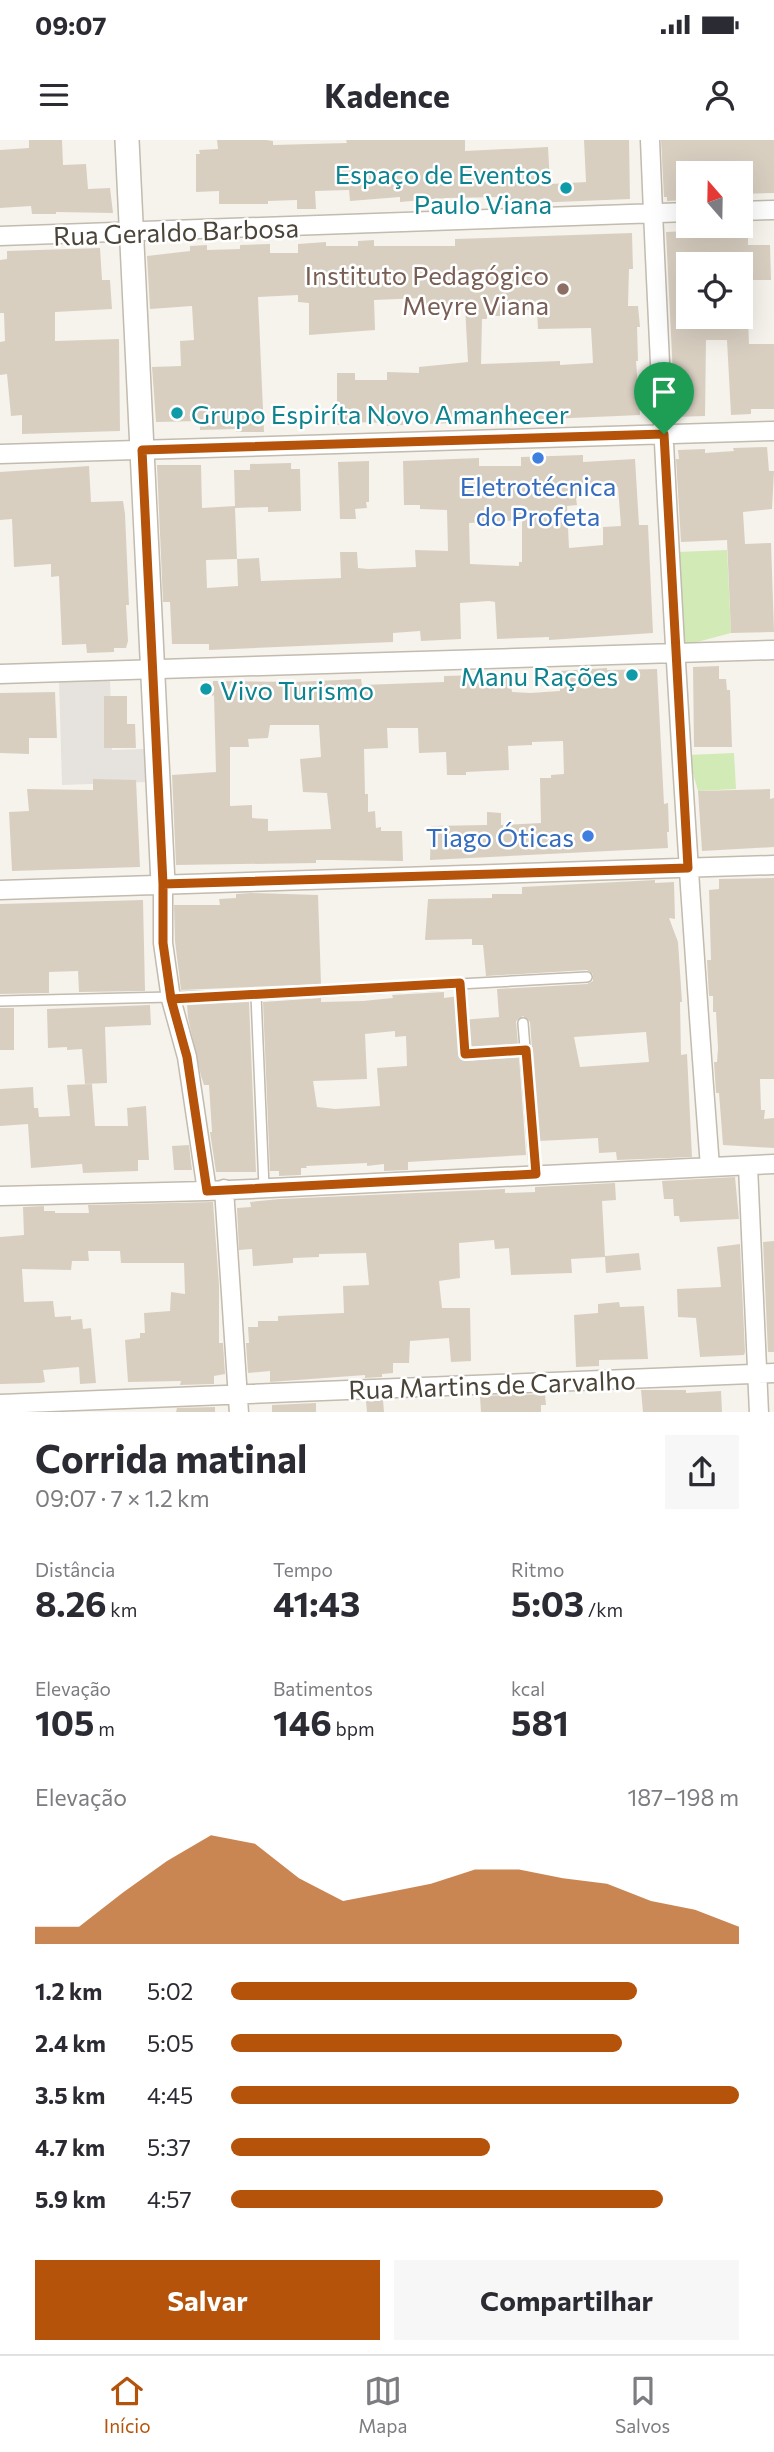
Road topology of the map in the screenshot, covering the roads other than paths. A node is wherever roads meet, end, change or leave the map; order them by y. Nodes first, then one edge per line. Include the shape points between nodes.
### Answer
1 (127, 140) edge
2 (650, 140) edge
3 (774, 209) edge
4 (753, 210) edge
5 (676, 213) edge
6 (653, 214) junction
7 (132, 233) junction
8 (0, 236) edge
9 (774, 431) edge
10 (664, 434) junction
11 (142, 450) junction
12 (0, 454) edge
13 (774, 650) edge
14 (674, 653) junction
15 (153, 669) junction
16 (0, 674) edge
17 (774, 865) edge
18 (688, 868) junction
19 (163, 884) junction
20 (0, 890) edge
21 (587, 977) dead end
22 (256, 995) junction
23 (171, 999) junction
24 (0, 1001) edge
25 (523, 1023) dead end
26 (526, 1050) junction
27 (465, 1054) road end
28 (774, 1164) edge
29 (748, 1166) junction
30 (710, 1167) junction
31 (536, 1174) junction
32 (264, 1187) junction
33 (216, 1190) junction
34 (0, 1196) edge
35 (766, 1373) edge
36 (238, 1403) edge
37 (0, 1404) edge
38 (759, 1412) edge

1 - 7 street
2 - 6 street
3 - 4 street
5 - 6 street, Rua Geraldo Barbosa
6 - 7 street, Rua Geraldo Barbosa
6 - 10 street
7 - 8 street, Rua Geraldo Barbosa
7 - 11 street
9 - 10 street
10 - 11 street
10 - 14 street
11 - 12 street
11 - 15 street
13 - 14 street
14 - 15 street
14 - 18 street
15 - 16 street
15 - 19 street
17 - 18 street
18 - 19 street
18 - 30 street
19 - 20 street
19 - 23 street via 163,943
21 - 22 lane
22 - 23 lane
22 - 32 lane
23 - 24 lane
23 - 33 street
25 - 26 lane
26 - 27 lane
26 - 31 lane
28 - 29 street
29 - 30 street
29 - 35 street
30 - 31 street
31 - 32 street
32 - 33 street
33 - 34 street
33 - 36 street
35 - 36 street, Rua Martins de Carvalho
35 - 38 street
36 - 37 street, Rua Martins de Carvalho

